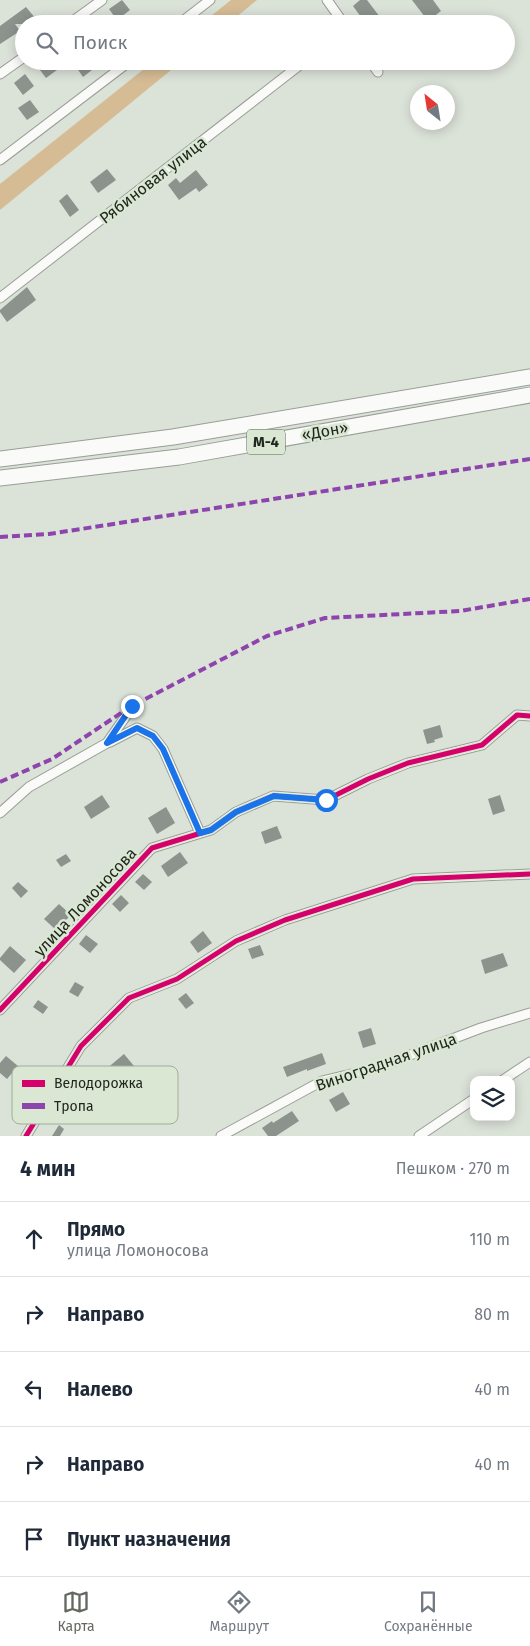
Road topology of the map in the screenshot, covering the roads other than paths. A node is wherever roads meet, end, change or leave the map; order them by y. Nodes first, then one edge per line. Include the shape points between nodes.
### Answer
1 (102, 0) edge
2 (210, 0) edge
3 (327, 0) edge
4 (81, 15) edge
5 (191, 15) edge
6 (338, 15) edge
7 (15, 63) edge
8 (118, 70) edge
9 (293, 70) edge
10 (0, 74) edge
11 (0, 160) edge
12 (0, 298) edge
13 (530, 377) edge
14 (530, 395) edge
15 (0, 460) edge
16 (0, 478) edge
17 (132, 706) dead end
18 (530, 716) edge
19 (107, 743) junction
20 (0, 813) edge
21 (200, 833) junction
22 (530, 874) edge
23 (0, 1010) edge
24 (530, 1013) edge
25 (530, 1062) edge
26 (69, 1066) edge
27 (509, 1076) edge
28 (470, 1102) edge
29 (33, 1124) edge
30 (26, 1136) edge
31 (220, 1136) edge
32 (419, 1136) edge

1 - 4 street
2 - 5 street
3 - 6 street
7 - 10 street
8 - 11 street
9 - 12 street, Рябиновая улица
13 - 15 highway, «Дон» / М-4 via 173,437
14 - 16 highway, «Дон» / М-4 via 179,457
17 - 19 street
18 - 21 street, улица Ломоносова via 517,715 482,745 408,763 326,800 274,796 236,812 211,830
19 - 20 street via 29,787
19 - 21 street via 137,728 153,736 163,749
21 - 23 street, улица Ломоносова via 152,848
22 - 26 street via 413,879 285,920 236,941 177,978 129,998 81,1046
24 - 31 street, Виноградная улица via 376,1068 322,1082
25 - 27 street
28 - 32 street
29 - 30 street

